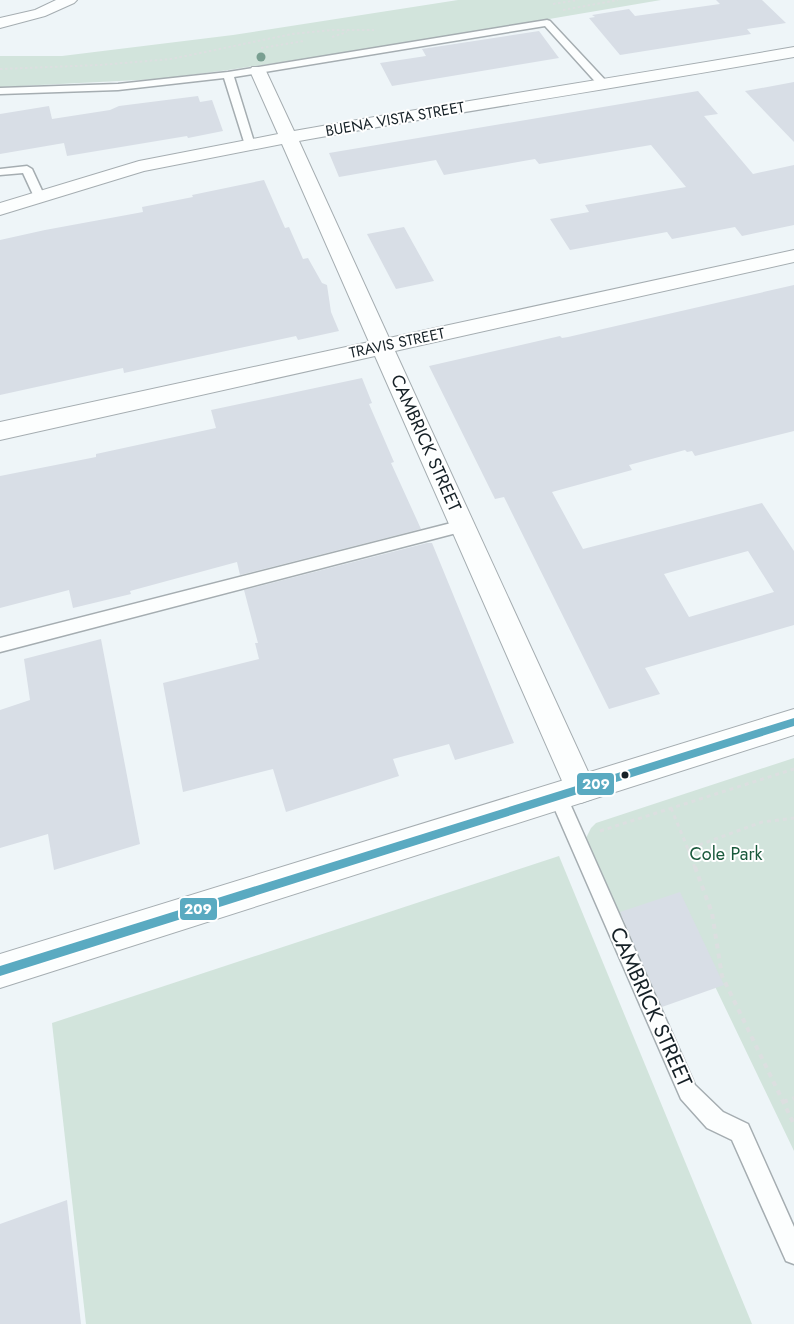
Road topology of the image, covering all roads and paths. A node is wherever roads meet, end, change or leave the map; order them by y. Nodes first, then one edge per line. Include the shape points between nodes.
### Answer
1 (69, 0) edge
2 (578, 0) edge
3 (549, 5) dead end
4 (0, 22) edge
5 (378, 30) dead end
6 (794, 52) edge
7 (0, 69) edge
8 (258, 71) junction
9 (228, 75) junction
10 (604, 85) junction
11 (0, 91) edge
12 (290, 138) junction
13 (250, 145) junction
14 (0, 172) edge
15 (39, 196) junction
16 (0, 209) edge
17 (794, 256) edge
18 (382, 346) junction
19 (0, 431) edge
20 (463, 526) junction
21 (0, 645) edge
22 (794, 722) edge
23 (794, 769) edge
24 (569, 792) junction
25 (671, 808) junction
26 (794, 818) edge
27 (576, 839) junction
28 (688, 849) junction
29 (0, 971) edge
30 (794, 1098) edge
31 (783, 1102) junction
32 (794, 1124) edge
33 (794, 1253) edge

1 - 4 street via 40,13
2 - 3 path
5 - 7 path via 292,34 193,55 137,62
6 - 10 street, BUENA VISTA STREET
8 - 9 lane
8 - 10 lane via 547,23
8 - 12 street, CAMBRICK STREET
9 - 11 lane via 118,87
9 - 13 lane
10 - 12 street, BUENA VISTA STREET
12 - 13 street, BUENA VISTA STREET
12 - 18 street, CAMBRICK STREET
13 - 15 street, BUENA VISTA STREET via 139,167
14 - 15 lane via 27,168
15 - 16 street, BUENA VISTA STREET
17 - 18 street, TRAVIS STREET
18 - 19 street, TRAVIS STREET
18 - 20 street, CAMBRICK STREET
20 - 21 lane
20 - 24 street, CAMBRICK STREET
22 - 24 street
23 - 25 path
24 - 27 lane, CAMBRICK STREET
24 - 29 street
25 - 27 path
25 - 28 path
26 - 28 path via 762,822
27 - 33 lane, CAMBRICK STREET via 688,1092 715,1120 740,1132
28 - 31 path via 712,913 722,976
30 - 31 path
31 - 32 path

